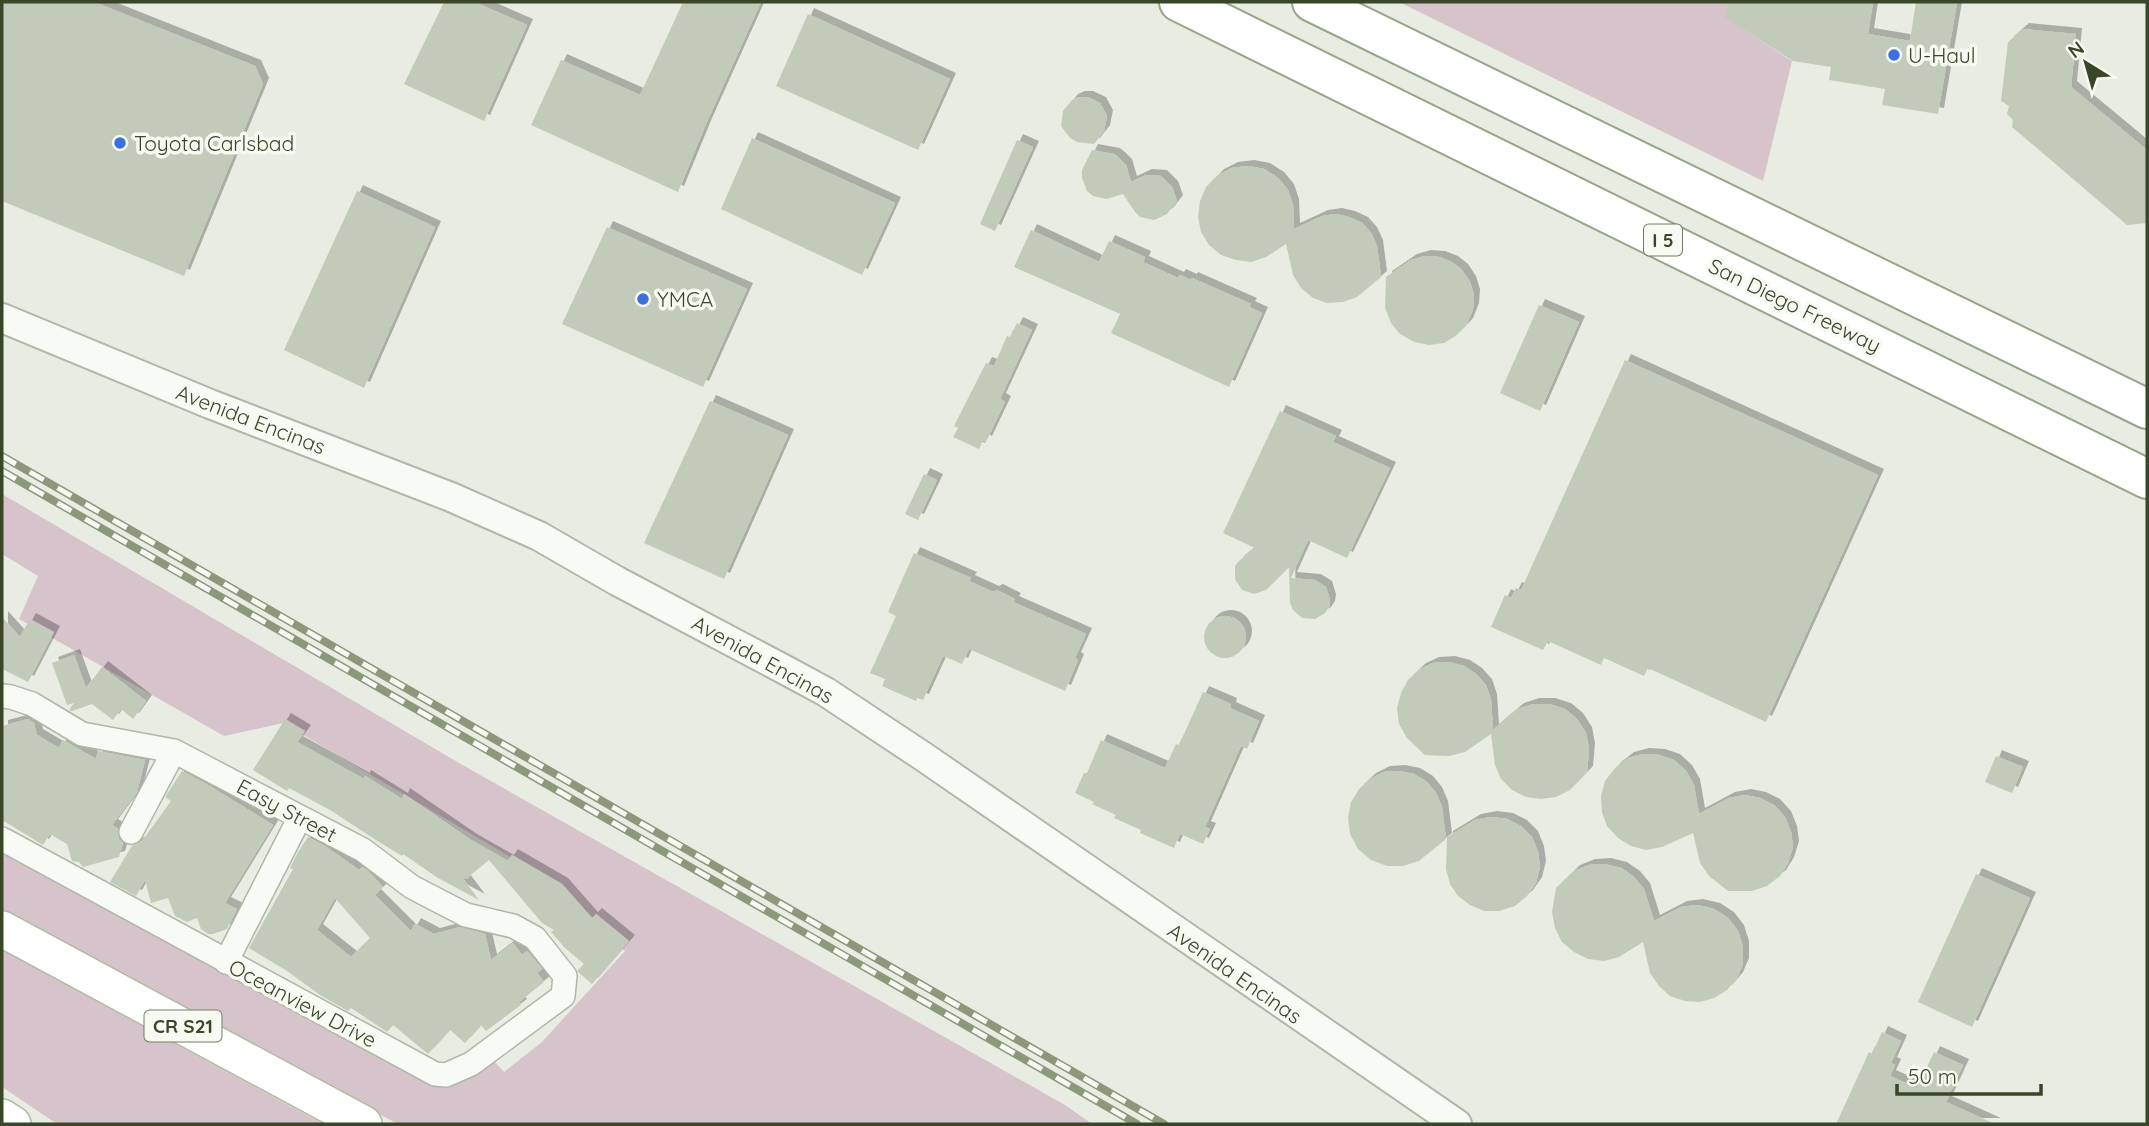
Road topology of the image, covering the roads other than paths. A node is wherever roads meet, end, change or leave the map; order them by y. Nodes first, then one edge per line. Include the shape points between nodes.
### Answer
1 (1179, 2) edge
2 (1312, 2) edge
3 (2, 318) edge
4 (2147, 409) edge
5 (2147, 479) edge
6 (2, 696) edge
7 (174, 751) junction
8 (300, 817) junction
9 (131, 832) dead end
10 (2, 839) edge
11 (2, 929) edge
12 (554, 961) joint
13 (226, 962) junction
14 (2, 1117) edge
15 (13, 1124) edge
16 (364, 1124) edge
17 (1457, 1124) edge

1 - 5 highway, San Diego Freeway / I 5
2 - 4 highway
3 - 17 street, Avenida Encinas via 539,536 789,671 924,757
6 - 7 street, Easy Street via 32,704 82,734
7 - 8 street, Easy Street
7 - 9 street
8 - 12 street, Easy Street via 363,850 412,887 466,915 513,926 535,939
8 - 13 street
10 - 13 street, Oceanview Drive
11 - 16 main road, CR S21
12 - 13 street, Oceanview Drive via 565,976 563,996 471,1064 446,1075 435,1074
14 - 15 main road

